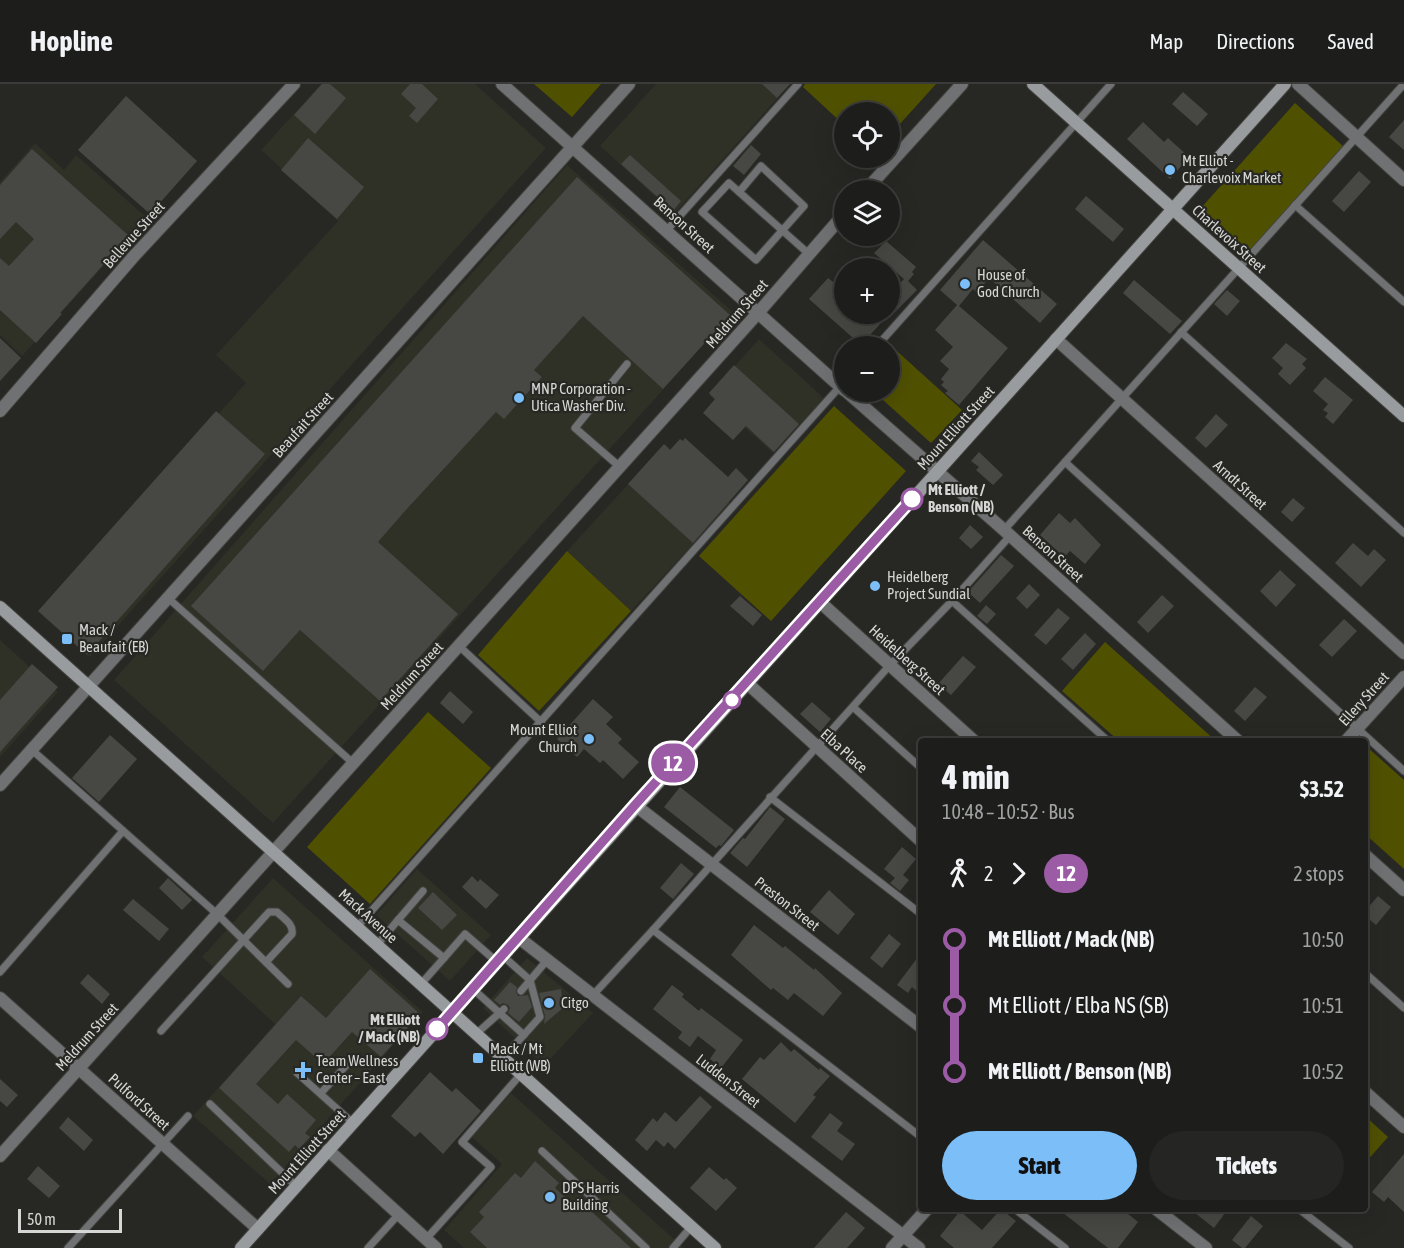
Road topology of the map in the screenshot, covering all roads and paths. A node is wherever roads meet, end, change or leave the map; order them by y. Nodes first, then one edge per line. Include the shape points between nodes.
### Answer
1 (294, 84) edge
2 (502, 84) edge
3 (629, 84) edge
4 (798, 84) edge
5 (962, 84) edge
6 (1033, 84) edge
7 (1111, 84) edge
8 (1285, 84) edge
9 (1298, 84) edge
10 (1404, 84) edge
11 (1077, 123) junction
12 (1357, 137) junction
13 (573, 146) junction
14 (875, 180) edge
15 (1404, 180) edge
16 (739, 192) junction
17 (1295, 206) junction
18 (1173, 209) junction
19 (834, 225) edge
20 (667, 230) junction
21 (783, 231) junction
22 (809, 254) junction
23 (1239, 268) junction
24 (1404, 302) edge
25 (759, 313) junction
26 (1181, 333) junction
27 (886, 336) edge
28 (1056, 339) junction
29 (627, 364) dead end
30 (834, 378) edge
31 (834, 398) edge
32 (1122, 398) junction
33 (861, 402) edge
34 (0, 411) edge
35 (1404, 416) edge
36 (1065, 462) junction
37 (620, 467) junction
38 (937, 471) junction
39 (1007, 533) junction
40 (1404, 533) edge
41 (168, 598) junction
42 (952, 601) junction
43 (820, 602) junction
44 (0, 607) edge
45 (459, 646) junction
46 (1404, 653) edge
47 (890, 665) junction
48 (1404, 677) edge
49 (747, 683) junction
50 (88, 687) junction
51 (853, 707) junction
52 (541, 722) junction
53 (1356, 729) junction
54 (971, 738) edge
55 (1105, 738) edge
56 (1235, 738) edge
57 (1348, 738) edge
58 (1366, 738) edge
59 (1368, 740) edge
60 (817, 747) junction
61 (32, 750) junction
62 (353, 763) junction
63 (918, 765) edge
64 (1404, 771) edge
65 (0, 785) edge
66 (770, 797) junction
67 (635, 805) junction
68 (123, 831) junction
69 (918, 838) edge
70 (273, 852) junction
71 (1368, 858) edge
72 (713, 865) junction
73 (1404, 890) edge
74 (423, 891) dead end
75 (918, 912) edge
76 (217, 914) junction
77 (398, 920) junction
78 (357, 927) junction
79 (653, 930) junction
80 (519, 938) junction
81 (243, 939) junction
82 (377, 945) junction
83 (444, 958) junction
84 (500, 959) junction
85 (548, 959) junction
86 (266, 962) junction
87 (0, 972) edge
88 (1368, 976) edge
89 (530, 980) junction
90 (288, 984) dead end
91 (421, 984) junction
92 (473, 989) junction
93 (520, 991) dead end
94 (592, 995) junction
95 (0, 998) edge
96 (1404, 1008) edge
97 (502, 1011) junction
98 (453, 1012) junction
99 (918, 1025) edge
100 (161, 1030) dead end
101 (476, 1034) junction
102 (524, 1035) junction
103 (353, 1058) dead end
104 (503, 1058) junction
105 (78, 1068) junction
106 (297, 1073) dead end
107 (521, 1074) junction
108 (321, 1094) junction
109 (1368, 1095) edge
110 (210, 1104) dead end
111 (188, 1116) dead end
112 (353, 1123) junction
113 (1404, 1127) edge
114 (918, 1135) edge
115 (162, 1143) junction
116 (328, 1150) junction
117 (542, 1150) dead end
118 (0, 1156) edge
119 (296, 1186) junction
120 (924, 1212) edge
121 (1019, 1212) edge
122 (1160, 1212) edge
123 (1303, 1212) edge
124 (399, 1214) junction
125 (691, 1227) junction
126 (258, 1229) junction
127 (903, 1236) junction
128 (426, 1239) junction
129 (68, 1248) edge
130 (241, 1248) edge
131 (368, 1248) edge
132 (436, 1248) edge
133 (646, 1248) edge
134 (673, 1248) edge
135 (715, 1248) edge
136 (892, 1248) edge
137 (919, 1248) edge
138 (1065, 1248) edge
139 (1206, 1248) edge
140 (1349, 1248) edge

1 - 34 street, Bellevue Street via 134,256
2 - 13 street, Benson Street
3 - 13 street, Beaufait Street
4 - 20 lane
5 - 14 street
6 - 11 main road, Charlevoix Street
7 - 11 lane
8 - 18 main road, Mount Elliott Street
9 - 12 street
10 - 12 lane
11 - 18 main road, Charlevoix Street
11 - 27 lane
12 - 15 street
12 - 17 lane
13 - 20 street, Benson Street
13 - 41 street, Beaufait Street
16 - 21 lane
16 - 21 lane via 761,166 804,206
16 - 21 lane via 729,183 702,212 756,260
17 - 23 lane
17 - 24 lane
18 - 23 main road, Charlevoix Street
18 - 28 main road, Mount Elliott Street
19 - 22 street, Meldrum Street
20 - 25 street, Benson Street
21 - 22 lane
22 - 25 street, Meldrum Street
23 - 26 lane
23 - 35 main road, Charlevoix Street
25 - 30 street, Benson Street
25 - 37 street, Meldrum Street
26 - 32 lane
26 - 40 lane
28 - 32 street, Arndt Street
28 - 38 main road, Mount Elliott Street
29 - 37 lane via 575,428
31 - 52 lane
32 - 36 lane
32 - 46 street, Arndt Street
33 - 38 street, Benson Street
36 - 39 lane
36 - 53 lane
37 - 45 street, Meldrum Street
38 - 39 street, Benson Street
38 - 43 main road, Mount Elliott Street
39 - 42 lane
39 - 56 street, Benson Street
41 - 50 street, Beaufait Street
41 - 62 lane
42 - 47 lane
42 - 55 lane
43 - 47 street, Heidelberg Street
43 - 49 main road, Mount Elliott Street
44 - 50 main road, Mack Avenue
45 - 52 lane
45 - 62 street, Meldrum Street
47 - 51 lane
47 - 54 street, Heidelberg Street
48 - 53 street, Ellery Street
49 - 60 street, Elba Place
49 - 67 main road, Mount Elliott Street
50 - 61 street, Beaufait Street
50 - 70 main road, Mack Avenue
51 - 60 lane
51 - 63 lane
52 - 78 lane
53 - 57 street, Ellery Street
53 - 58 lane
59 - 64 lane
60 - 66 lane
60 - 69 street, Elba Place
61 - 65 street, Beaufait Street
61 - 68 lane
62 - 70 street, Meldrum Street
66 - 72 lane
66 - 75 lane
67 - 72 street, Preston Street
67 - 80 main road, Mount Elliott Street
68 - 76 lane
68 - 87 lane
70 - 76 street, Meldrum Street
70 - 78 main road, Mack Avenue
71 - 73 street
72 - 79 lane
72 - 99 street, Preston Street
74 - 77 lane
76 - 81 lane
76 - 105 street, Meldrum Street
77 - 82 lane
77 - 83 lane
78 - 82 main road, Mack Avenue
79 - 94 lane
79 - 114 lane
80 - 84 main road, Mount Elliott Street
80 - 85 street, Ludden Street
81 - 86 lane
81 - 86 lane via 272,911 292,926 292,934
81 - 100 lane
82 - 91 main road, Mack Avenue
83 - 84 lane via 465,934
83 - 91 lane
84 - 89 lane
84 - 92 main road, Mount Elliott Street
85 - 89 lane
85 - 94 street, Ludden Street
86 - 90 lane
88 - 96 lane
89 - 93 lane
89 - 102 lane via 540,1017
91 - 98 main road, Mack Avenue
92 - 97 lane
92 - 98 main road, Mount Elliott Street
94 - 127 street, Ludden Street
95 - 105 street, Pulford Street
97 - 101 lane
97 - 102 lane
98 - 101 main road, Mack Avenue
98 - 112 main road, Mount Elliott Street
101 - 104 main road, Mack Avenue
102 - 104 lane
103 - 108 lane
104 - 107 main road, Mack Avenue
105 - 115 street, Pulford Street
105 - 118 street, Meldrum Street
106 - 108 lane
107 - 125 main road, Mack Avenue
107 - 128 lane via 462,1142 491,1167
108 - 112 lane
109 - 113 street
110 - 119 lane
111 - 115 lane
112 - 116 main road, Mount Elliott Street
115 - 126 street, Pulford Street
115 - 129 lane
116 - 119 main road, Mount Elliott Street
116 - 124 street
117 - 133 lane
119 - 126 main road, Mount Elliott Street
120 - 127 street
121 - 138 lane
122 - 139 street
123 - 140 lane
124 - 128 street
124 - 131 lane
125 - 134 lane
125 - 135 main road, Mack Avenue
126 - 130 main road, Mount Elliott Street
127 - 136 street
127 - 137 street, Ludden Street
128 - 132 street

